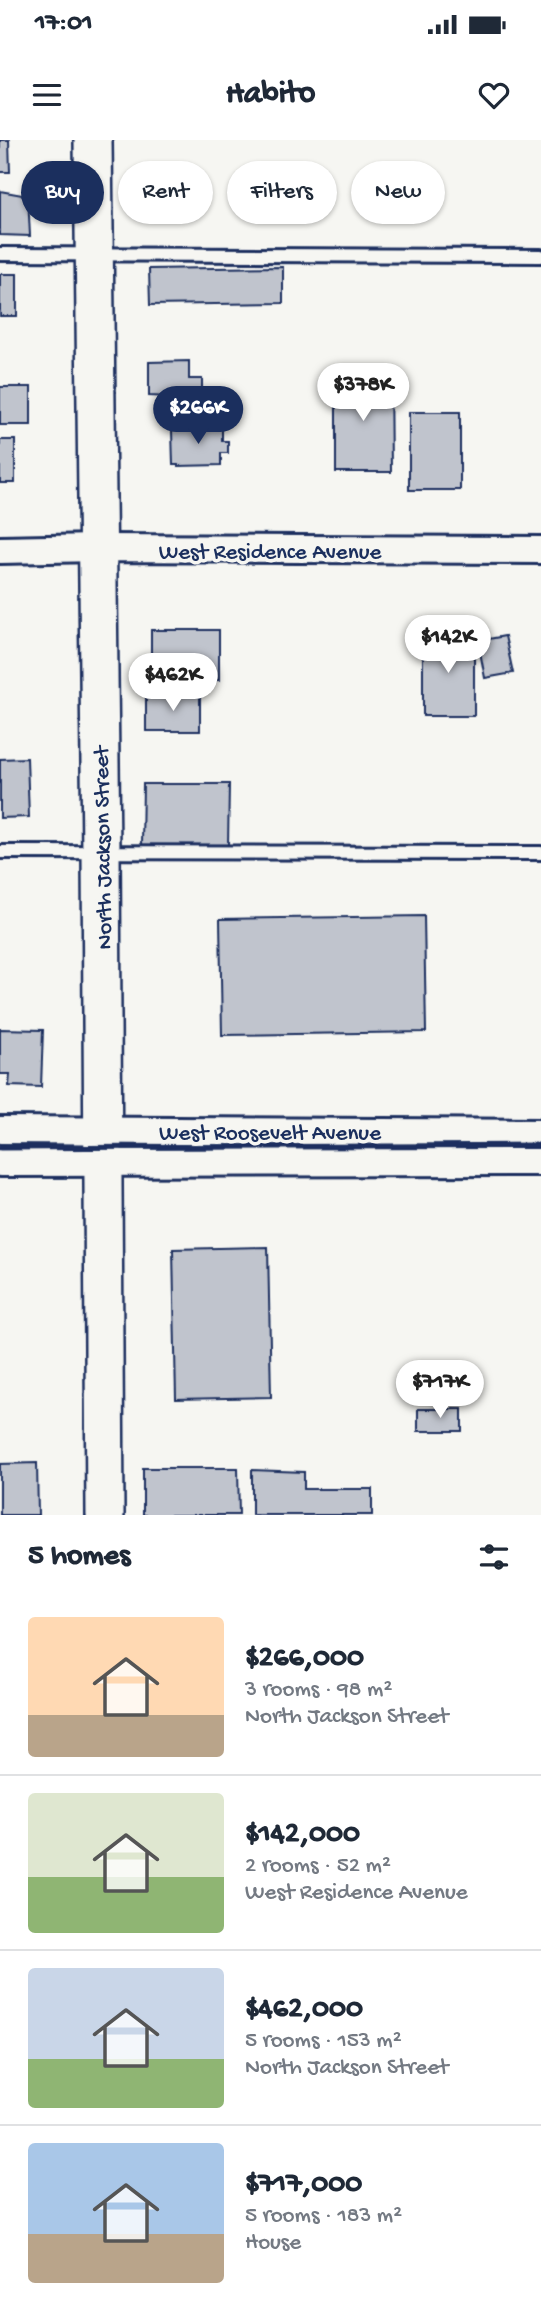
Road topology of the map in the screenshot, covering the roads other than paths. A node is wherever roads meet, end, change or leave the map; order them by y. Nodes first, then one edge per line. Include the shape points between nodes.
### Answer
1 (93, 140) edge
2 (0, 254) edge
3 (94, 256) junction
4 (541, 256) edge
5 (97, 548) junction
6 (0, 550) edge
7 (541, 550) edge
8 (0, 852) edge
9 (102, 852) junction
10 (541, 853) edge
11 (0, 1130) edge
12 (541, 1133) edge
13 (102, 1147) junction
14 (541, 1162) edge
15 (0, 1163) edge
16 (105, 1515) edge

1 - 3 street, North Jackson Street
2 - 3 lane
3 - 4 lane
3 - 5 street, North Jackson Street
5 - 6 street, West Residence Avenue
5 - 7 street, West Residence Avenue
5 - 9 street, North Jackson Street
8 - 9 lane
9 - 10 lane
9 - 13 street, North Jackson Street
11 - 13 street, West Roosevelt Avenue
12 - 13 street, West Roosevelt Avenue
13 - 14 street, West Roosevelt Avenue
13 - 15 street, West Roosevelt Avenue
13 - 16 street, North Jackson Street

